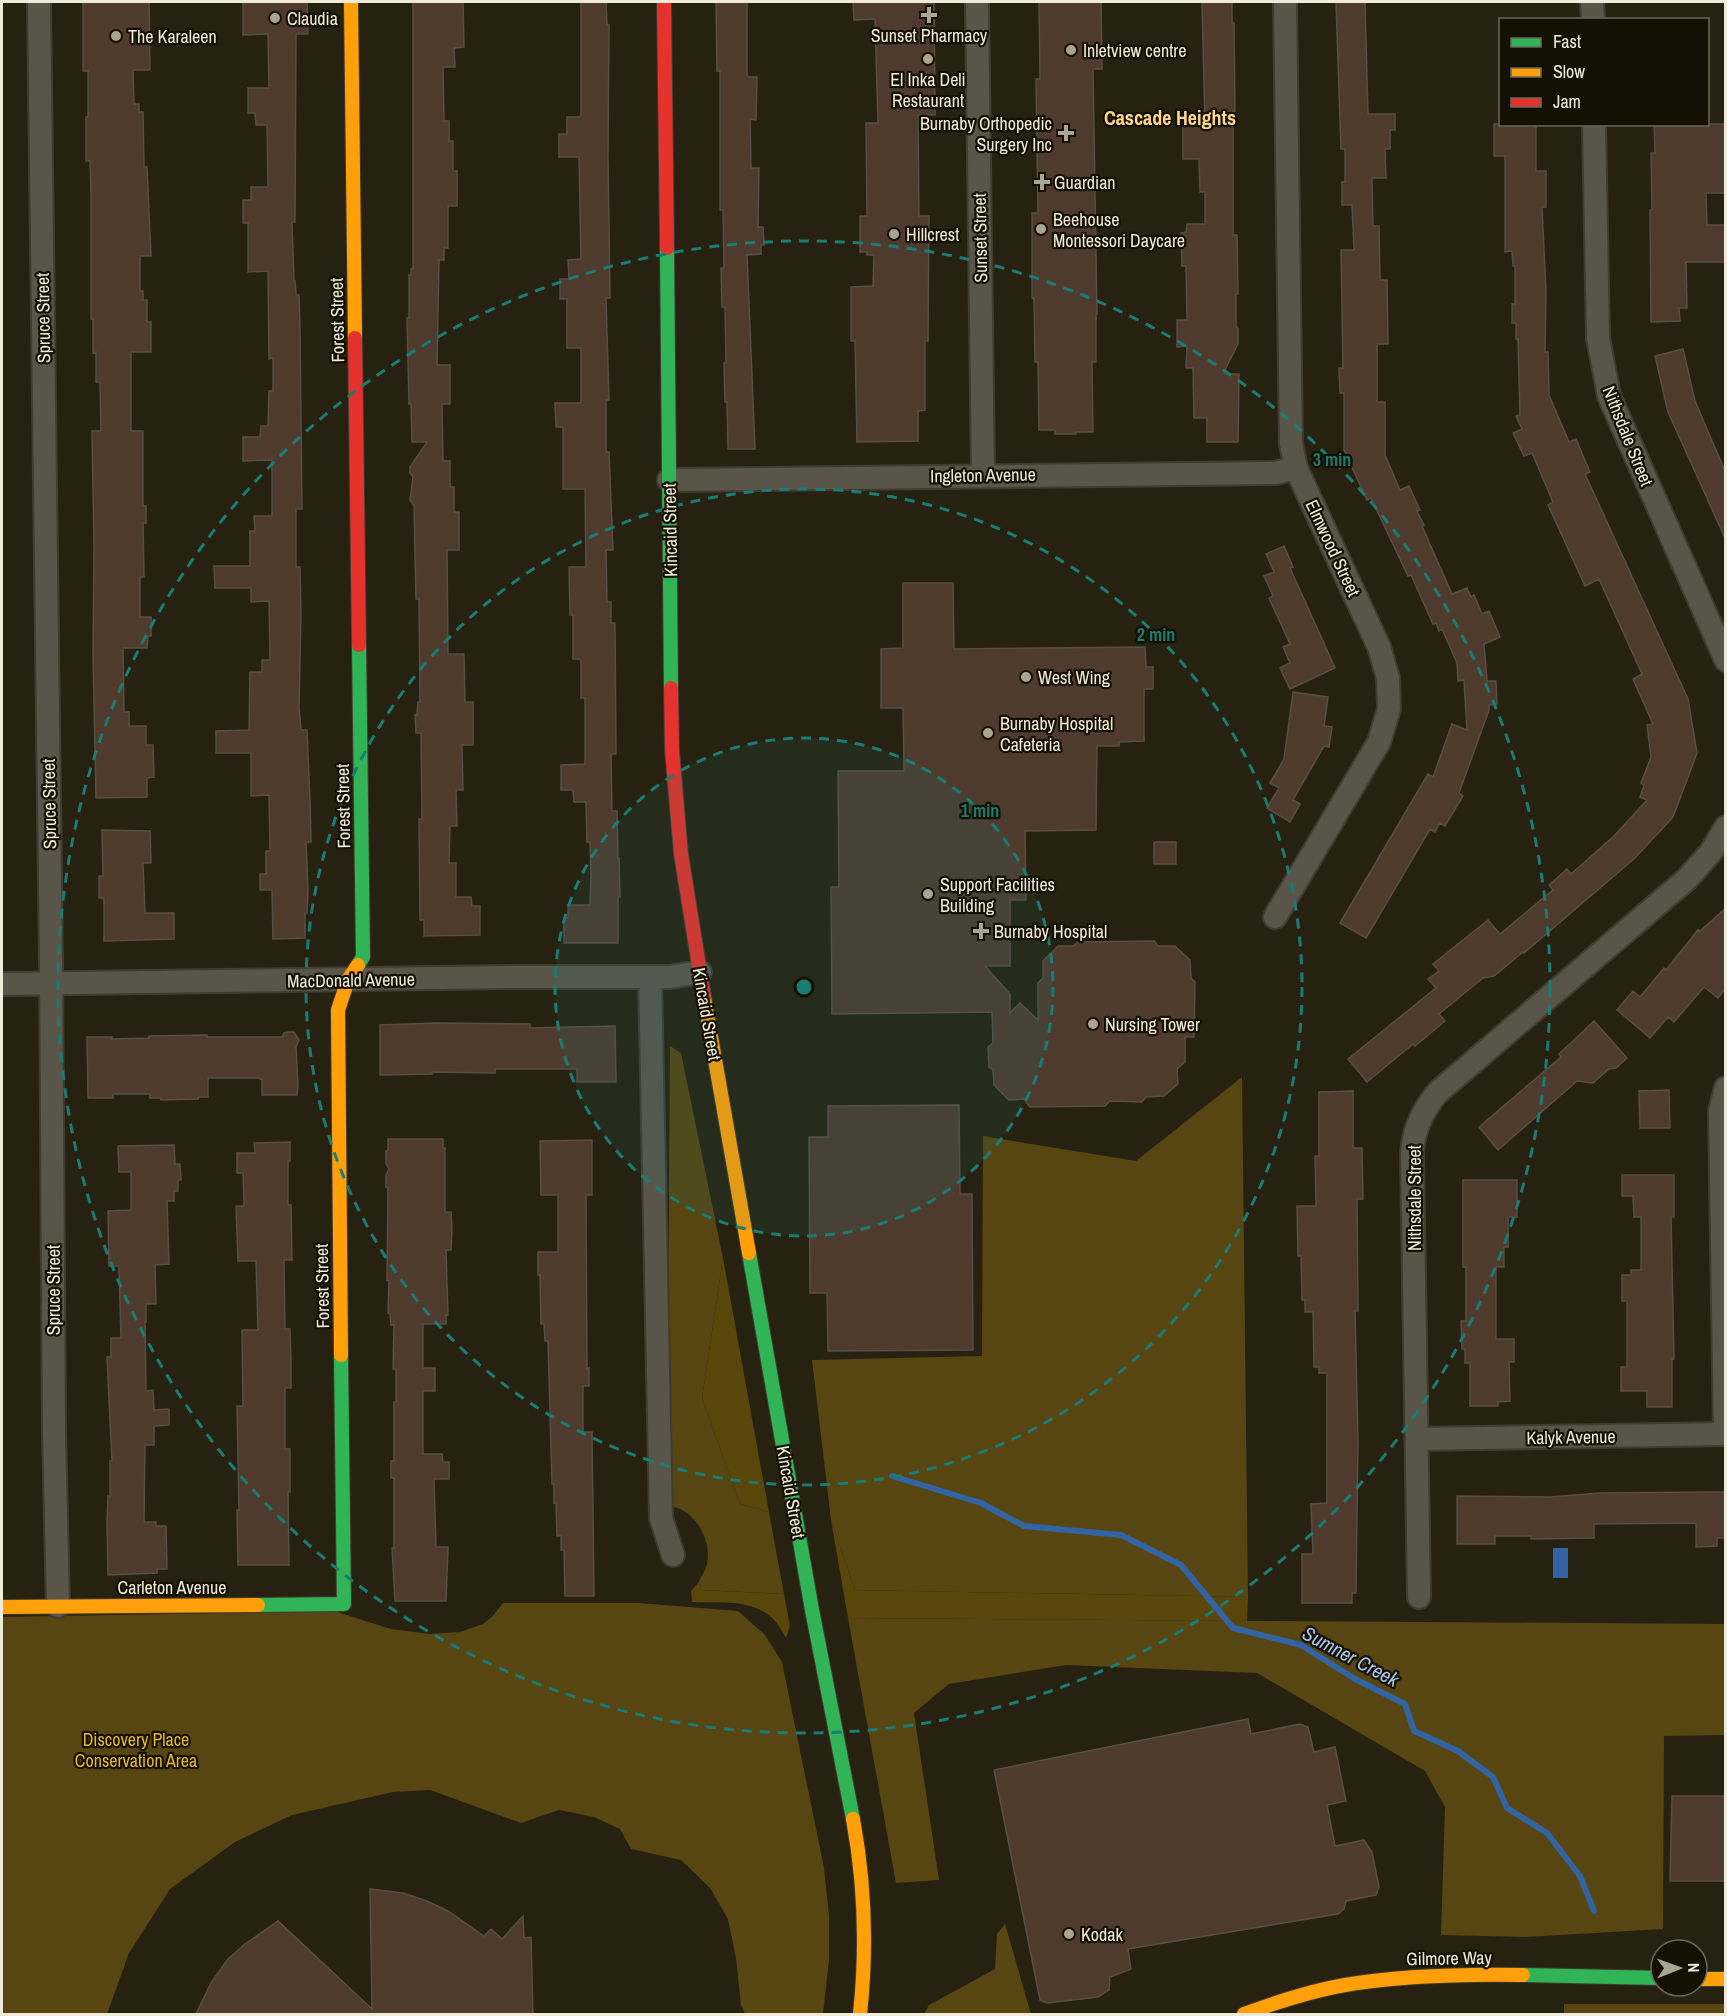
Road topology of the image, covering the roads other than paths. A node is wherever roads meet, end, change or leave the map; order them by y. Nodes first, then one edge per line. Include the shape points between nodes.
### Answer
1 (39, 2) edge
2 (351, 2) edge
3 (664, 2) edge
4 (977, 2) edge
5 (1285, 2) edge
6 (1592, 2) edge
7 (1593, 18) edge
8 (1594, 126) edge
9 (1296, 468) junction
10 (982, 475) junction
11 (669, 480) junction
12 (1725, 660) edge
13 (1725, 827) edge
14 (1275, 917) dead end
15 (700, 972) junction
16 (650, 977) junction
17 (348, 980) junction
18 (2, 984) edge
19 (51, 984) junction
20 (1725, 1088) edge
21 (1725, 1434) edge
22 (1417, 1439) junction
23 (673, 1554) dead end
24 (1419, 1597) dead end
25 (344, 1604) joint
26 (58, 1606) junction
27 (2, 1607) edge
28 (1649, 1978) edge
29 (1709, 1978) edge
30 (1725, 1979) edge
31 (860, 2014) edge
32 (1244, 2014) edge

1 - 19 street, Spruce Street
2 - 17 street, Forest Street via 363,957
3 - 11 street, Kincaid Street
4 - 10 street, Sunset Street
5 - 9 street, Elmwood Street via 1291,444
6 - 7 street
8 - 12 street, Nithsdale Street via 1598,338 1609,396
9 - 10 street, Ingleton Avenue via 1275,473
9 - 14 street, Elmwood Street via 1379,647 1388,678 1389,709 1379,742
10 - 11 street, Ingleton Avenue
11 - 15 street, Kincaid Street via 672,750 681,854
13 - 22 street, Nithsdale Street via 1711,852 1687,879 1446,1085 1420,1119 1412,1154
15 - 16 street, MacDonald Avenue
15 - 31 street, Kincaid Street via 812,1610 858,1847 865,1932
16 - 17 street, MacDonald Avenue
16 - 23 street via 662,1518
17 - 19 street, MacDonald Avenue
17 - 25 street, Forest Street via 338,1022
18 - 19 street, MacDonald Avenue
19 - 26 street, Spruce Street
20 - 21 street via 1720,1111
21 - 22 street, Kalyk Avenue
22 - 24 street, Nithsdale Street
25 - 26 street, Carleton Avenue
26 - 27 street, Carleton Avenue
28 - 32 street, Gilmore Way via 1409,1976 1300,1995
29 - 30 street

